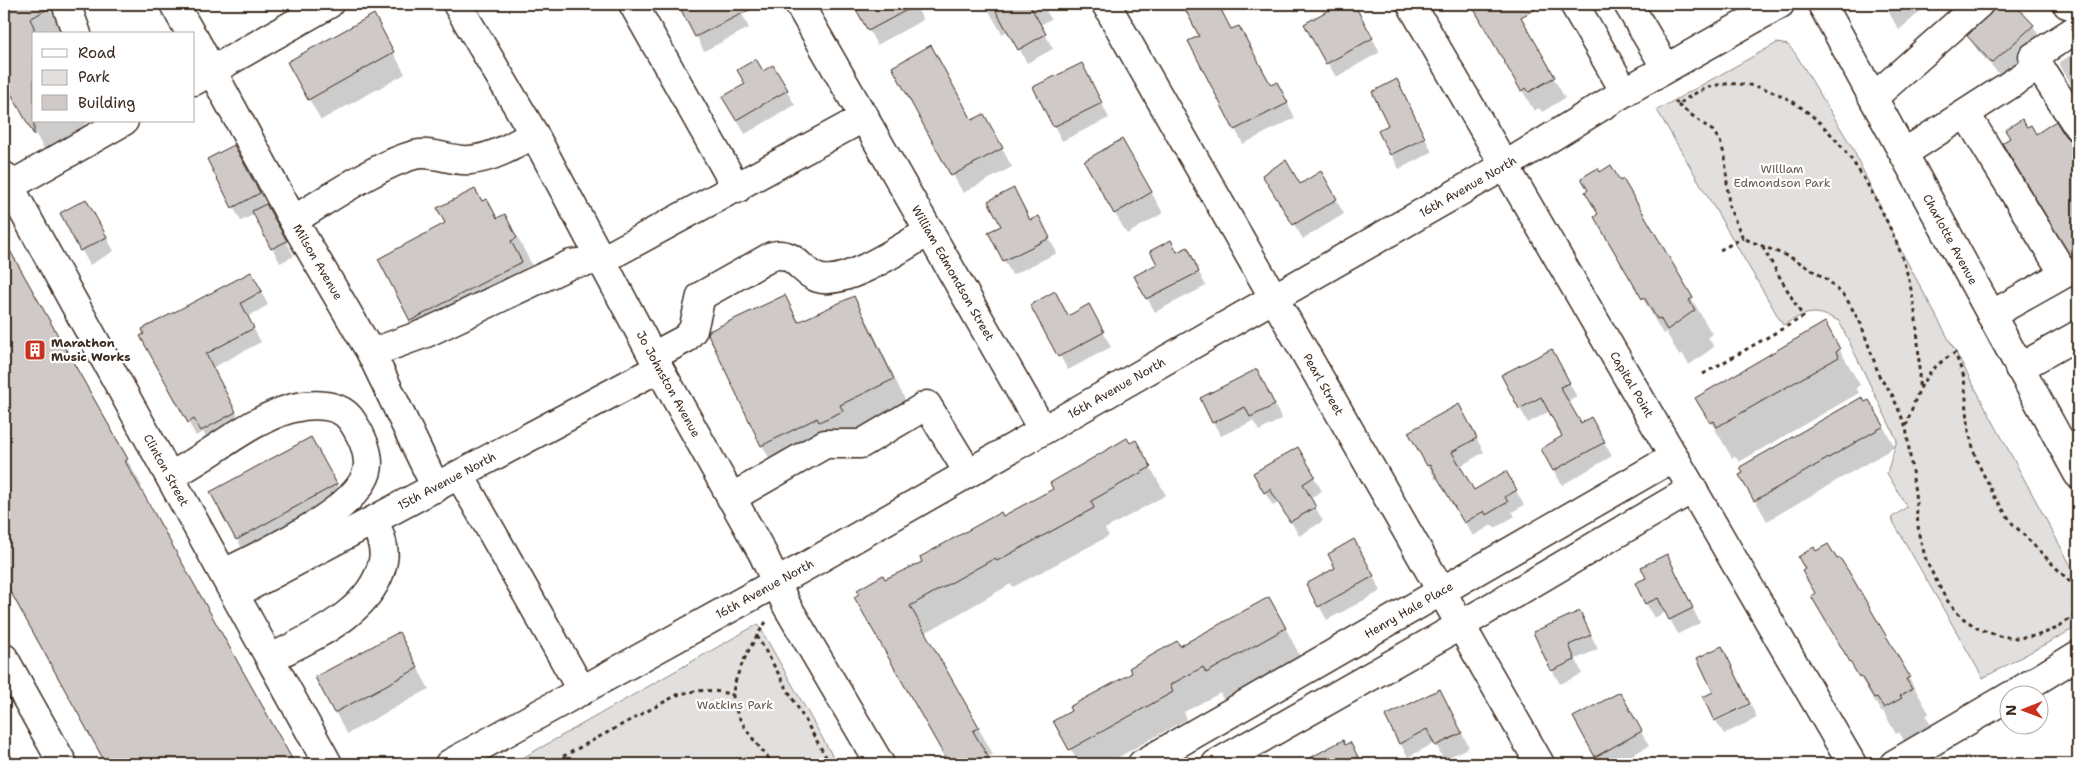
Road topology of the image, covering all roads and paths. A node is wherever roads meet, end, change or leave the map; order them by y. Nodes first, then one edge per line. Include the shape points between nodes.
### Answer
1 (66, 4) edge
2 (174, 4) edge
3 (329, 4) edge
4 (457, 4) edge
5 (633, 4) edge
6 (799, 4) edge
7 (1106, 4) edge
8 (1412, 4) edge
9 (1574, 4) edge
10 (1628, 4) edge
11 (1780, 4) edge
12 (1822, 4) edge
13 (1978, 4) edge
14 (2067, 4) edge
15 (2078, 7) edge
16 (2078, 28) edge
17 (76, 32) edge
18 (191, 32) edge
19 (195, 42) edge
20 (2039, 66) junction
21 (1666, 68) junction
22 (203, 76) edge
23 (1625, 92) junction
24 (1874, 97) junction
25 (1675, 101) dead end
26 (1678, 105) junction
27 (1966, 114) junction
28 (865, 117) junction
29 (122, 122) edge
30 (2078, 128) edge
31 (534, 134) junction
32 (1904, 153) junction
33 (1506, 165) junction
34 (7, 181) edge
35 (737, 188) junction
36 (293, 220) junction
37 (930, 231) junction
38 (1743, 238) junction
39 (1763, 248) junction
40 (1720, 250) dead end
41 (602, 260) junction
42 (1273, 297) junction
43 (1991, 315) junction
44 (2078, 335) edge
45 (372, 353) junction
46 (656, 362) junction
47 (2020, 368) junction
48 (1703, 374) dead end
49 (2074, 386) dead end
50 (1918, 390) junction
51 (2078, 394) edge
52 (1906, 427) junction
53 (1042, 429) junction
54 (1674, 457) junction
55 (968, 472) junction
56 (2078, 474) edge
57 (170, 476) junction
58 (448, 482) junction
59 (1692, 489) junction
60 (731, 498) junction
61 (374, 521) junction
62 (777, 580) junction
63 (230, 584) junction
64 (1440, 591) junction
65 (2078, 596) edge
66 (787, 606) junction
67 (2078, 609) edge
68 (1461, 625) junction
69 (757, 636) junction
70 (2078, 655) edge
71 (4, 658) edge
72 (271, 658) junction
73 (2027, 686) edge
74 (582, 691) junction
75 (733, 696) junction
76 (2000, 702) edge
77 (1901, 763) edge
78 (63, 764) edge
79 (328, 764) edge
80 (450, 764) edge
81 (549, 764) edge
82 (773, 764) edge
83 (830, 764) edge
84 (880, 764) edge
85 (1142, 764) edge
86 (1216, 764) edge
87 (1540, 764) edge
88 (1852, 764) edge

1 - 17 street
2 - 18 street
3 - 22 street
4 - 31 street, Jo Johnston Avenue
5 - 35 street
6 - 28 street, William Edmondson Street
7 - 42 street, Pearl Street
8 - 33 street, Capital Point
9 - 23 street
10 - 21 street
11 - 21 street, 16th Avenue North
12 - 24 street, Charlotte Avenue
13 - 24 street
14 - 15 street
16 - 20 street via 2033,57
19 - 22 street, Milson Avenue
20 - 27 street
20 - 30 street
21 - 23 street, 16th Avenue North
22 - 36 street, Milson Avenue
23 - 33 street, 16th Avenue North
24 - 32 street, Charlotte Avenue
25 - 26 path
26 - 38 path via 1713,131 1720,141 1725,157 1728,207
26 - 50 path via 1692,93 1710,87 1731,83 1752,85 1780,94 1802,107 1830,132 1854,164 1898,245 1916,321 1920,351
27 - 32 street
27 - 43 street via 2064,274
28 - 35 street
28 - 37 street, William Edmondson Street
29 - 34 street
31 - 36 street via 507,149 470,160 415,155 389,165
31 - 41 street, Jo Johnston Avenue
32 - 43 street, Charlotte Avenue
33 - 42 street, 16th Avenue North
33 - 54 street, Capital Point
34 - 57 street, Clinton Street
35 - 41 street
36 - 45 street, Milson Avenue
37 - 46 street, 15th Avenue North via 855,273 830,280 810,274 788,256 772,256 701,296 693,330
37 - 53 street, William Edmondson Street
38 - 39 path
38 - 40 path
39 - 48 path via 1803,318
39 - 52 path via 1812,269 1846,298 1861,324 1880,378
41 - 45 street via 571,264 426,333
41 - 46 street, Jo Johnston Avenue
42 - 53 street, 16th Avenue North
42 - 64 street, Pearl Street
43 - 47 street, Charlotte Avenue
44 - 47 street
45 - 58 street, Milson Avenue
46 - 58 street, 15th Avenue North
46 - 60 street, Jo Johnston Avenue
47 - 56 street, Charlotte Avenue
49 - 51 path
50 - 52 path
50 - 65 path via 1934,366 1955,353 1964,377 1968,424 1976,459 1994,496 2012,523 2075,587
52 - 67 path via 1919,535 1927,564 1946,599 1960,616 1977,628 2017,638 2036,636 2054,628 2071,618
53 - 55 street, 16th Avenue North
54 - 59 street, Capital Point
54 - 64 street, Henry Hale Place
55 - 60 street via 928,405 861,444 825,444
55 - 62 street, 16th Avenue North
57 - 63 street, Clinton Street
57 - 63 street via 274,414 314,404 333,408 351,419 362,439 368,465 360,484 345,504
58 - 61 street, 15th Avenue North
58 - 74 street, Milson Avenue
59 - 68 street
59 - 88 street, Capital Point
60 - 62 street, Jo Johnston Avenue
61 - 63 street, 15th Avenue North
61 - 72 street via 381,538 384,560 375,582 363,599 350,612
62 - 66 street, Jo Johnston Avenue
62 - 74 street, 16th Avenue North
63 - 72 street, Clinton Street
64 - 68 street, Pearl Street
64 - 85 street, Henry Hale Place
66 - 69 path via 765,622
66 - 84 street, Jo Johnston Avenue
68 - 86 street
68 - 87 street, Pearl Street
69 - 75 path
69 - 83 path
70 - 73 street
71 - 78 street
72 - 79 street, Clinton Street
74 - 80 street, 16th Avenue North
75 - 81 path via 715,690 695,690 677,696
75 - 82 path via 741,720
76 - 77 street

